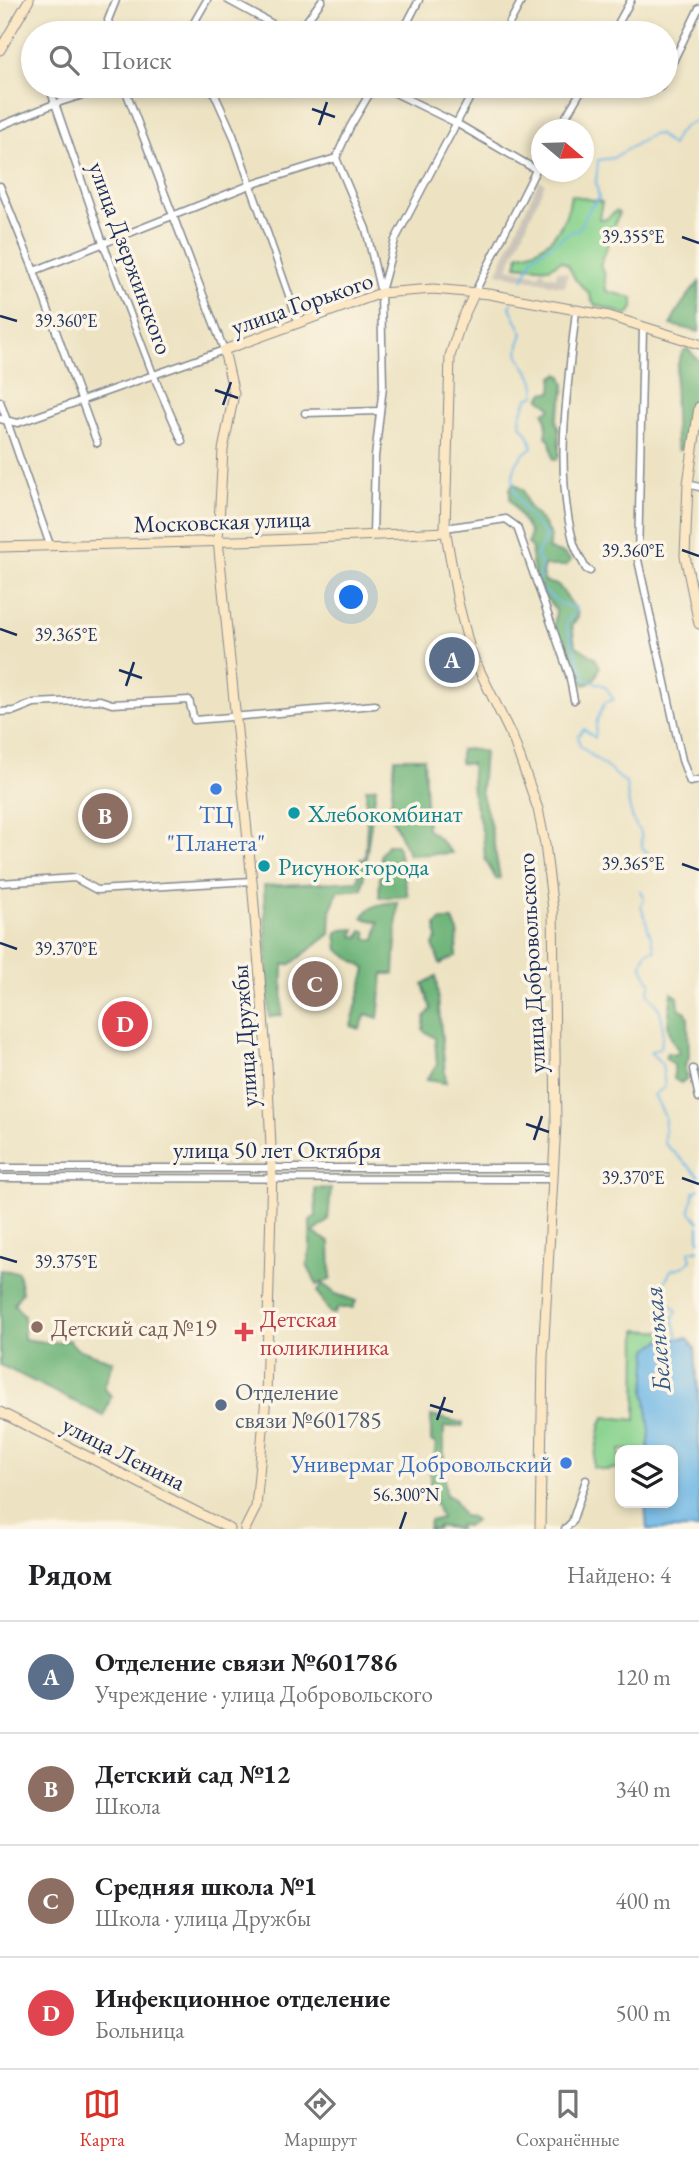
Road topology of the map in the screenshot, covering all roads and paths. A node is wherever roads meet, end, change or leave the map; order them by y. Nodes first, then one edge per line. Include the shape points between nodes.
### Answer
1 (29, 0) edge
2 (116, 0) edge
3 (206, 0) edge
4 (228, 0) edge
5 (322, 0) edge
6 (419, 0) edge
7 (523, 0) edge
8 (631, 0) edge
9 (699, 8) edge
10 (108, 21) edge
11 (195, 21) edge
12 (267, 21) edge
13 (307, 21) edge
14 (408, 21) edge
15 (511, 21) edge
16 (620, 21) edge
17 (0, 50) edge
18 (678, 51) edge
19 (52, 98) edge
20 (73, 98) edge
21 (129, 98) edge
22 (217, 98) edge
23 (367, 98) edge
24 (405, 98) edge
25 (470, 98) edge
26 (577, 98) edge
27 (54, 104) junction
28 (564, 119) edge
29 (456, 123) junction
30 (0, 126) edge
31 (336, 158) junction
32 (531, 167) edge
33 (531, 177) edge
34 (250, 185) junction
35 (0, 186) edge
36 (173, 216) junction
37 (103, 243) junction
38 (34, 271) junction
39 (475, 292) junction
40 (380, 293) junction
41 (576, 311) junction
42 (298, 321) junction
43 (643, 328) junction
44 (699, 344) edge
45 (224, 350) junction
46 (153, 374) junction
47 (82, 400) junction
48 (0, 401) edge
49 (699, 407) edge
50 (380, 411) junction
51 (305, 413) dead end
52 (0, 419) edge
53 (8, 422) junction
54 (182, 442) dead end
55 (97, 443) dead end
56 (688, 484) junction
57 (699, 487) edge
58 (445, 530) junction
59 (373, 535) junction
60 (218, 540) junction
61 (50, 545) junction
62 (0, 547) edge
63 (590, 571) dead end
64 (699, 624) edge
65 (574, 700) dead end
66 (375, 705) dead end
67 (0, 712) edge
68 (236, 717) junction
69 (699, 780) edge
70 (252, 881) junction
71 (0, 883) edge
72 (693, 1069) dead end
73 (699, 1098) edge
74 (0, 1168) edge
75 (271, 1168) junction
76 (554, 1168) junction
77 (0, 1178) edge
78 (272, 1178) junction
79 (553, 1179) junction
80 (0, 1412) edge
81 (586, 1480) dead end
82 (230, 1529) edge
83 (245, 1529) edge
84 (540, 1529) edge
85 (565, 1529) edge

1 - 17 street
2 - 10 street
3 - 11 street
4 - 12 street
5 - 13 street
6 - 14 street
7 - 15 street
8 - 16 street
9 - 18 street
19 - 27 street, улица Дзержинского
20 - 27 street
21 - 36 street
22 - 34 street
23 - 31 street
24 - 29 street
25 - 29 street
26 - 28 street
27 - 30 street
27 - 37 street, улица Дзержинского
29 - 32 street
29 - 40 street via 395,240
31 - 34 street
31 - 40 street via 366,229
33 - 39 street
34 - 36 street
34 - 42 street
35 - 38 street
36 - 37 street
36 - 45 street
37 - 38 street
37 - 46 street, улица Дзержинского
38 - 47 street
39 - 40 street, улица Горького
39 - 41 street, улица Горького
39 - 58 street, улица Добровольского via 450,356
40 - 42 street, улица Горького
40 - 50 street
41 - 43 street, улица Горького
41 - 63 street via 564,451 567,509 573,543
42 - 45 street, улица Горького
43 - 44 street, улица Горького
43 - 69 street via 638,561 682,760 690,782
45 - 46 street, улица Горького
45 - 60 street, улица Дружбы via 234,394 223,450
46 - 47 street, улица Горького
46 - 54 street, улица Дзержинского
47 - 53 street, улица Горького via 18,423
47 - 55 street
48 - 53 street
49 - 56 street
50 - 51 street
50 - 59 street
52 - 53 street
53 - 61 street
56 - 57 street
56 - 64 street via 685,556
58 - 59 street, Московская улица
58 - 65 street via 506,519 517,527
58 - 76 street, улица Добровольского via 471,653 514,741 538,808 545,845 553,910
59 - 60 street, Московская улица
60 - 61 street, Московская улица
60 - 68 street, улица Дружбы
61 - 62 street, Московская улица
66 - 68 street
67 - 68 street via 34,703 100,700 112,705 189,700 194,720
68 - 70 street, улица Дружбы
70 - 71 street via 97,890 75,878
70 - 75 street, улица Дружбы
72 - 73 street
74 - 75 street, улица 50 лет Октября
75 - 76 street, улица 50 лет Октября
75 - 78 street, улица Дружбы
76 - 79 street, улица Добровольского
77 - 78 street, улица 50 лет Октября
78 - 79 street, улица 50 лет Октября
78 - 83 street, улица Дружбы via 266,1397 256,1507
79 - 84 street, улица Добровольского
80 - 82 street, улица Ленина
81 - 85 street via 572,1522

